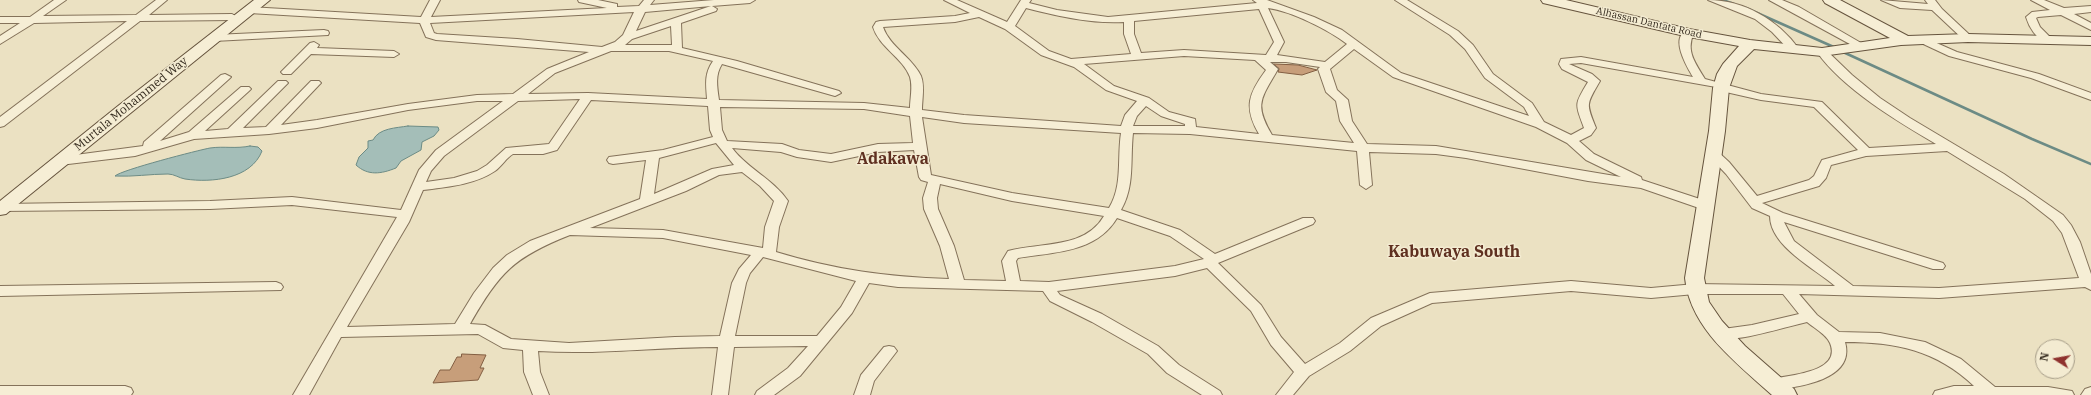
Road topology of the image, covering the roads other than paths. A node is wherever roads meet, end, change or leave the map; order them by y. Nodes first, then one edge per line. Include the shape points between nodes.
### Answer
1 (61, 0) edge
2 (162, 0) edge
3 (263, 0) edge
4 (436, 0) edge
5 (583, 0) edge
6 (750, 0) edge
7 (949, 0) edge
8 (1400, 0) edge
9 (1548, 0) edge
10 (1714, 0) edge
11 (1774, 0) edge
12 (1830, 0) edge
13 (1886, 0) edge
14 (2036, 0) edge
15 (1025, 2) edge
16 (727, 3) junction
17 (1263, 3) edge
18 (1932, 4) edge
19 (252, 5) edge
20 (642, 6) edge
21 (2091, 9) edge
22 (2061, 11) junction
23 (980, 14) junction
24 (232, 17) junction
25 (138, 18) junction
26 (1129, 19) junction
27 (0, 20) edge
28 (32, 20) junction
29 (424, 20) junction
30 (676, 21) junction
31 (1009, 27) junction
32 (2091, 27) edge
33 (1689, 33) junction
34 (628, 37) junction
35 (214, 38) junction
36 (1968, 38) junction
37 (2047, 39) junction
38 (1923, 40) junction
39 (0, 41) edge
40 (1906, 41) junction
41 (2091, 41) edge
42 (1354, 44) junction
43 (1750, 44) junction
44 (607, 49) junction
45 (677, 49) junction
46 (1794, 49) junction
47 (1843, 50) junction
48 (308, 51) junction
49 (394, 54) dead end
50 (1137, 57) junction
51 (1264, 59) junction
52 (719, 60) junction
53 (1072, 62) junction
54 (1326, 65) junction
55 (225, 76) dead end
56 (1701, 80) junction
57 (315, 83) dead end
58 (1721, 87) junction
59 (245, 89) dead end
60 (835, 93) dead end
61 (517, 96) junction
62 (588, 96) junction
63 (2091, 97) edge
64 (1145, 100) junction
65 (713, 103) junction
66 (916, 112) junction
67 (0, 123) edge
68 (1540, 124) junction
69 (1127, 129) junction
70 (269, 130) junction
71 (1190, 130) junction
72 (232, 132) junction
73 (193, 135) junction
74 (1268, 138) junction
75 (1571, 140) junction
76 (721, 142) junction
77 (920, 146) junction
78 (1948, 147) junction
79 (1362, 148) junction
80 (144, 149) junction
81 (1866, 152) junction
82 (1712, 153) junction
83 (653, 156) junction
84 (613, 160) dead end
85 (60, 161) junction
86 (742, 168) junction
87 (935, 180) junction
88 (1643, 184) junction
89 (1366, 185) dead end
90 (417, 187) junction
91 (646, 201) junction
92 (1754, 201) junction
93 (1704, 205) junction
94 (1, 206) edge
95 (1114, 213) junction
96 (404, 214) junction
97 (1778, 216) junction
98 (1308, 221) dead end
99 (566, 231) junction
100 (765, 253) junction
101 (1212, 261) junction
102 (1938, 266) dead end
103 (865, 278) junction
104 (958, 284) junction
105 (2090, 284) edge
106 (1014, 286) junction
107 (276, 287) dead end
108 (1049, 287) junction
109 (1695, 289) junction
110 (1787, 289) junction
111 (1848, 289) junction
112 (0, 291) edge
113 (1810, 316) junction
114 (459, 330) junction
115 (336, 332) junction
116 (1721, 334) junction
117 (1834, 337) junction
118 (728, 340) junction
119 (820, 341) junction
120 (532, 347) junction
121 (889, 351) dead end
122 (1303, 372) junction
123 (1780, 390) edge
124 (0, 392) edge
125 (125, 392) dead end
126 (1991, 393) junction
127 (301, 395) edge
128 (541, 395) edge
129 (720, 395) edge
130 (763, 395) edge
131 (862, 395) edge
132 (1214, 395) edge
133 (1284, 395) edge
134 (1941, 395) edge
135 (2066, 395) edge

1 - 28 street
2 - 25 street
3 - 19 main road, Murtala Mohammed Way
4 - 29 street
5 - 20 street
6 - 16 street
7 - 23 street
8 - 68 street via 1441,24 1464,42 1489,76 1528,105
9 - 33 main road, Alhassan Dantata Road
10 - 46 street via 1761,17 1777,29
11 - 47 street via 1795,9
12 - 40 main road
13 - 18 street via 1900,5
14 - 22 street
15 - 26 street via 1057,13 1108,20
15 - 31 street
16 - 20 street
16 - 30 street
17 - 26 street
17 - 42 street via 1327,26
17 - 51 street via 1279,42
18 - 36 street
19 - 24 main road, Murtala Mohammed Way
19 - 29 street
19 - 35 main road, Murtala Mohammed Way
20 - 29 street
20 - 34 street
21 - 22 street
22 - 32 street
22 - 37 street via 2036,14 2031,18 2035,28
23 - 31 street
23 - 66 street via 955,19 880,24 878,27 915,77
24 - 25 street
24 - 94 main road, Murtala Mohammed Way via 124,98
25 - 28 street
25 - 67 street
26 - 50 street via 1129,34
27 - 28 street
28 - 39 street
29 - 44 street via 430,36 436,37
30 - 34 street
30 - 45 street
31 - 53 street via 1044,53
33 - 43 main road, Alhassan Dantata Road
33 - 56 street via 1684,40 1684,53
34 - 44 street
35 - 48 street via 324,33
35 - 85 main road, Murtala Mohammed Way
36 - 37 main road, Alhassan Dantata Road
36 - 38 main road, Alhassan Dantata Road
37 - 41 main road, Alhassan Dantata Road
38 - 40 main road, Alhassan Dantata Road
38 - 63 street via 1946,52 2035,76
40 - 47 main road, Alhassan Dantata Road
42 - 54 street
42 - 68 street via 1396,75
43 - 46 main road, Alhassan Dantata Road
43 - 58 main road via 1731,64
44 - 45 street via 656,46
44 - 61 street via 551,71
45 - 52 street
46 - 47 main road, Alhassan Dantata Road
47 - 78 street via 1838,70 1874,100
48 - 49 street
48 - 72 street
50 - 51 street via 1184,53
50 - 53 street
51 - 54 street via 1286,59
51 - 74 street via 1272,69 1257,92 1255,103 1256,117
52 - 60 street
52 - 65 street via 711,78
53 - 64 street via 1110,88
54 - 79 street via 1325,74 1332,92 1342,100 1346,121
55 - 80 street
56 - 58 street
56 - 75 street via 1581,60 1565,62 1566,67 1594,81 1582,102 1590,128
57 - 70 street
58 - 81 street via 1761,98 1818,104
58 - 82 main road
59 - 73 street
61 - 62 street
61 - 70 street via 408,107
61 - 90 street via 440,152 425,170
62 - 65 street
62 - 90 street via 553,147 547,150 510,151 481,174 444,184
64 - 69 street via 1131,115
64 - 71 street via 1165,114 1191,122
65 - 66 street via 852,105
65 - 76 street
66 - 69 street via 964,119
66 - 77 street
68 - 75 street
69 - 71 street
69 - 95 street via 1123,193
70 - 72 street
71 - 74 street
72 - 73 street
73 - 80 street
74 - 79 street
75 - 88 street via 1590,157
76 - 77 street via 782,148 831,158 878,148
76 - 83 street
76 - 86 street
77 - 87 street via 925,177
78 - 81 street
78 - 105 street via 2010,185 2058,219 2071,236 2080,269
79 - 88 street via 1405,148 1466,154 1588,177
79 - 89 street
80 - 85 street via 117,155
81 - 92 street via 1826,163 1820,178 1814,183
82 - 92 street via 1723,161
82 - 93 main road
83 - 84 street
83 - 91 street
85 - 94 main road, Murtala Mohammed Way
86 - 91 street via 716,172
86 - 100 street via 774,192 780,201
87 - 95 street via 1012,197
87 - 104 street via 930,198 934,220 947,246
88 - 93 street
90 - 96 street
91 - 99 street
92 - 97 street
93 - 109 main road via 1694,274
94 - 96 street via 210,205 292,201
95 - 101 street via 1175,233 1196,246
95 - 106 street via 1099,232 1070,246 1013,254 1009,261
96 - 115 street via 402,222
97 - 102 street
97 - 111 street via 1777,223 1789,244
98 - 101 street
99 - 100 street via 650,232
99 - 114 street via 535,244 512,258 498,271 479,296
100 - 103 street
100 - 118 street via 744,272 728,330
101 - 108 street via 1175,271
101 - 122 street via 1256,308 1276,341
103 - 104 street
103 - 119 street via 847,310
104 - 106 street
105 - 111 street via 1939,293
106 - 108 street
107 - 112 street
108 - 132 street via 1055,298 1097,318 1153,350 1173,369
109 - 110 street
109 - 116 main road via 1706,314
109 - 122 street via 1651,293 1571,286 1430,298 1376,322 1346,347
110 - 111 street
110 - 113 street
113 - 116 street via 1752,330
113 - 117 street
114 - 115 street
114 - 120 street via 480,329 508,344
115 - 127 street
116 - 123 main road
117 - 123 street via 1839,345 1839,353 1834,365 1819,375
117 - 126 street via 1890,338 1927,347 1965,369
118 - 119 street
118 - 120 street via 569,348
118 - 129 street
119 - 130 street via 794,372
120 - 128 street via 536,387
121 - 131 street via 867,379
122 - 133 street
124 - 125 street
126 - 134 street via 1954,390
126 - 135 street via 2039,392

